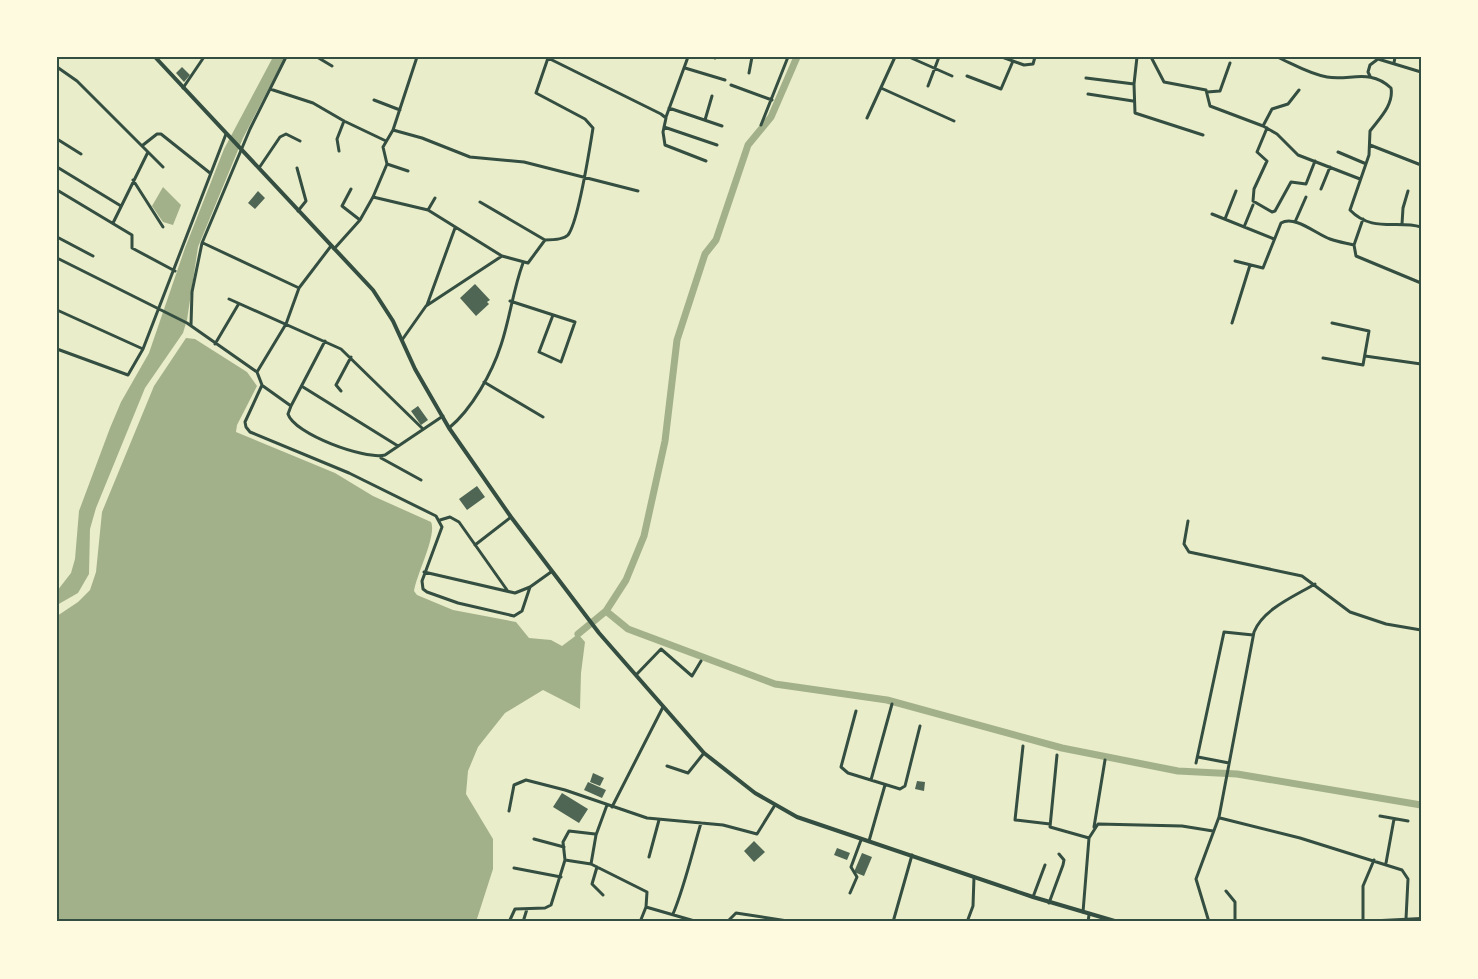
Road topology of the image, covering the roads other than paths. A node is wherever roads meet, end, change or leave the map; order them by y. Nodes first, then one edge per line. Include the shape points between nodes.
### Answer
1 (155, 57) edge
2 (204, 57) edge
3 (286, 57) edge
4 (317, 57) edge
5 (417, 57) edge
6 (548, 57) edge
7 (688, 57) edge
8 (752, 57) edge
9 (788, 57) edge
10 (895, 57) edge
11 (909, 57) edge
12 (939, 57) edge
13 (1002, 57) edge
14 (1035, 57) edge
15 (1137, 57) edge
16 (1151, 57) edge
17 (1277, 57) edge
18 (1395, 57) edge
19 (1013, 61) junction
20 (1230, 63) dead end
21 (1394, 63) junction
22 (332, 66) dead end
23 (57, 67) edge
24 (685, 68) junction
25 (935, 69) junction
26 (1421, 72) edge
27 (749, 73) dead end
28 (952, 76) dead end
29 (967, 76) dead end
30 (1370, 76) junction
31 (1086, 78) dead end
32 (725, 80) dead end
33 (1134, 84) junction
34 (731, 85) dead end
35 (928, 86) dead end
36 (182, 88) junction
37 (881, 88) junction
38 (270, 89) junction
39 (1299, 90) dead end
40 (1207, 92) junction
41 (1088, 94) dead end
42 (712, 96) dead end
43 (374, 100) dead end
44 (772, 100) junction
45 (1133, 101) junction
46 (669, 108) junction
47 (400, 110) junction
48 (666, 118) junction
49 (867, 118) dead end
50 (705, 120) junction
51 (344, 121) junction
52 (954, 122) dead end
53 (722, 126) dead end
54 (761, 126) dead end
55 (664, 127) junction
56 (1265, 127) junction
57 (393, 130) junction
58 (227, 135) junction
59 (1203, 135) dead end
60 (57, 139) edge
61 (300, 141) dead end
62 (386, 141) junction
63 (717, 145) dead end
64 (1369, 145) junction
65 (142, 146) junction
66 (240, 149) junction
67 (148, 151) junction
68 (339, 151) dead end
69 (1338, 152) dead end
70 (81, 154) dead end
71 (706, 161) dead end
72 (1315, 161) junction
73 (1364, 163) junction
74 (387, 164) junction
75 (1421, 165) edge
76 (57, 167) edge
77 (163, 167) dead end
78 (1330, 167) junction
79 (259, 168) junction
80 (297, 168) dead end
81 (408, 171) dead end
82 (210, 173) junction
83 (583, 177) junction
84 (1360, 179) junction
85 (133, 180) junction
86 (351, 189) dead end
87 (1321, 189) dead end
88 (57, 190) edge
89 (638, 191) dead end
90 (1236, 191) dead end
91 (1408, 191) dead end
92 (373, 196) junction
93 (1306, 197) dead end
94 (435, 198) dead end
95 (480, 202) dead end
96 (1253, 205) dead end
97 (121, 206) junction
98 (428, 210) junction
99 (298, 211) junction
100 (1212, 214) dead end
101 (1225, 219) junction
102 (1363, 219) junction
103 (360, 220) junction
104 (1295, 222) junction
105 (113, 223) junction
106 (1402, 224) junction
107 (163, 227) dead end
108 (1244, 227) junction
109 (1421, 227) edge
110 (455, 228) junction
111 (57, 237) edge
112 (1275, 239) junction
113 (545, 240) junction
114 (202, 243) junction
115 (1354, 245) junction
116 (333, 247) junction
117 (93, 256) dead end
118 (502, 256) junction
119 (57, 258) edge
120 (1235, 261) dead end
121 (523, 263) junction
122 (1250, 265) junction
123 (175, 271) junction
124 (1421, 283) edge
125 (299, 288) junction
126 (229, 299) dead end
127 (510, 301) junction
128 (239, 304) junction
129 (426, 306) junction
130 (57, 310) edge
131 (160, 311) junction
132 (553, 315) junction
133 (1232, 323) dead end
134 (1332, 323) dead end
135 (189, 324) junction
136 (286, 324) junction
137 (402, 340) junction
138 (325, 341) junction
139 (215, 344) junction
140 (57, 349) edge
141 (142, 350) junction
142 (1365, 356) junction
143 (351, 357) junction
144 (1323, 358) dead end
145 (1421, 364) edge
146 (257, 372) junction
147 (484, 381) junction
148 (262, 385) junction
149 (303, 387) junction
150 (341, 391) dead end
151 (291, 406) junction
152 (443, 416) junction
153 (543, 417) dead end
154 (449, 428) junction
155 (423, 429) junction
156 (398, 446) junction
157 (379, 457) junction
158 (421, 480) dead end
159 (511, 517) junction
160 (440, 520) junction
161 (1188, 521) dead end
162 (475, 545) junction
163 (424, 572) junction
164 (551, 572) junction
165 (1315, 584) junction
166 (530, 587) junction
167 (507, 590) junction
168 (1421, 630) edge
169 (1253, 635) junction
170 (701, 661) dead end
171 (636, 675) junction
172 (892, 704) dead end
173 (663, 708) junction
174 (856, 711) dead end
175 (920, 726) dead end
176 (1023, 746) dead end
177 (704, 753) junction
178 (1057, 754) dead end
179 (1198, 757) junction
180 (1105, 760) dead end
181 (1196, 763) dead end
182 (1229, 763) junction
183 (667, 766) dead end
184 (871, 780) junction
185 (885, 785) junction
186 (776, 804) junction
187 (608, 805) junction
188 (612, 807) junction
189 (509, 811) dead end
190 (1380, 816) dead end
191 (1220, 818) junction
192 (1394, 819) junction
193 (659, 820) junction
194 (1408, 821) dead end
195 (701, 823) junction
196 (1050, 824) junction
197 (1094, 829) junction
198 (1214, 831) junction
199 (596, 834) junction
200 (1089, 838) junction
201 (534, 839) dead end
202 (861, 840) junction
203 (868, 842) junction
204 (564, 847) junction
205 (912, 855) junction
206 (1059, 855) dead end
207 (649, 857) dead end
208 (565, 860) junction
209 (1374, 860) junction
210 (1386, 863) junction
211 (591, 864) junction
212 (1045, 865) dead end
213 (597, 867) junction
214 (514, 868) dead end
215 (561, 877) junction
216 (974, 878) junction
217 (1226, 891) dead end
218 (850, 893) dead end
219 (603, 895) dead end
220 (1033, 897) junction
221 (1049, 903) junction
222 (646, 907) junction
223 (527, 909) junction
224 (1083, 913) junction
225 (673, 914) junction
226 (1089, 915) junction
227 (1406, 919) junction
228 (1421, 919) edge
229 (787, 921) edge
230 (1396, 921) edge
231 (509, 922) edge
232 (523, 922) edge
233 (640, 922) edge
234 (698, 922) edge
235 (727, 922) edge
236 (794, 922) edge
237 (893, 922) edge
238 (967, 922) edge
239 (1088, 922) edge
240 (1118, 922) edge
241 (1209, 922) edge
242 (1235, 922) edge
243 (1362, 922) edge

1 - 36 street
2 - 36 street
3 - 38 street
4 - 22 street
5 - 47 street
6 - 48 street
6 - 83 street via 536,93 592,126
7 - 24 street
8 - 27 street
9 - 44 street
10 - 37 street
11 - 25 street
12 - 25 street
13 - 19 street
14 - 19 street via 1031,66
15 - 33 street
16 - 40 street via 1164,81
17 - 30 street via 1329,77
18 - 21 street
19 - 29 street via 1001,89
20 - 40 street via 1220,91
21 - 26 street
21 - 30 street via 1375,60 1368,69
23 - 65 street via 77,81
24 - 32 street
24 - 46 street
25 - 28 street
25 - 35 street
30 - 64 street via 1387,84 1392,92 1382,117 1370,131
31 - 33 street
33 - 45 street
34 - 44 street
36 - 58 street
37 - 49 street
37 - 52 street
38 - 51 street via 313,103
38 - 66 street
39 - 56 street via 1288,104 1270,111
40 - 56 street via 1210,106
41 - 45 street
42 - 50 street
43 - 47 street
44 - 54 street
45 - 59 street via 1134,112 1141,116
46 - 48 street
46 - 50 street
47 - 57 street
48 - 55 street
50 - 53 street
51 - 62 street
51 - 68 street via 337,139
55 - 63 street
55 - 71 street via 663,142 667,147
56 - 72 street via 1292,151
56 - 72 street via 1257,152 1267,161 1254,189 1253,201 1275,211 1292,182 1306,184
57 - 62 street
57 - 83 street via 470,157 524,162
58 - 66 street
58 - 82 street
60 - 70 street
61 - 79 street via 286,134 280,137
62 - 74 street via 382,151
64 - 73 street
64 - 75 street
65 - 67 street
65 - 82 street via 161,134
66 - 79 street
66 - 114 street
67 - 77 street
67 - 85 street
69 - 73 street
72 - 78 street
73 - 84 street
74 - 81 street
74 - 92 street
76 - 97 street
78 - 84 street
78 - 87 street
79 - 99 street
80 - 99 street via 306,201
82 - 123 street
83 - 89 street
83 - 113 street via 568,234
84 - 102 street via 1350,210
85 - 97 street
85 - 107 street
86 - 103 street via 342,207
88 - 105 street
90 - 101 street
91 - 106 street
92 - 98 street
92 - 103 street
93 - 104 street
94 - 98 street
95 - 113 street
96 - 108 street
97 - 105 street
98 - 110 street
99 - 116 street
100 - 101 street
101 - 108 street
102 - 106 street via 1388,227
102 - 115 street
103 - 116 street
104 - 112 street via 1281,223
104 - 115 street via 1334,241
105 - 123 street via 133,236 132,248
106 - 109 street
108 - 112 street
110 - 118 street
110 - 129 street
111 - 117 street
112 - 122 street via 1263,268
113 - 121 street via 531,261
114 - 125 street
114 - 135 street
115 - 124 street via 1359,259
116 - 125 street
116 - 137 street via 374,290
118 - 121 street
118 - 129 street
119 - 131 street
120 - 122 street
121 - 127 street
122 - 133 street
123 - 131 street
125 - 136 street
126 - 128 street
127 - 132 street
127 - 147 street via 500,348
128 - 136 street
128 - 139 street
129 - 137 street
130 - 141 street
131 - 135 street
131 - 141 street
132 - 132 street via 575,322 561,362 539,352
134 - 142 street via 1369,331
135 - 139 street
136 - 138 street
136 - 146 street
137 - 152 street
138 - 143 street
138 - 149 street
139 - 146 street
140 - 141 street via 128,375
142 - 144 street via 1363,365
142 - 145 street
143 - 150 street via 336,385
143 - 155 street
146 - 148 street
147 - 153 street
147 - 154 street via 465,412
148 - 151 street
148 - 160 street via 245,422 250,432 349,473
149 - 151 street
149 - 156 street
151 - 157 street via 288,414 295,423 346,451
152 - 154 street
152 - 155 street
154 - 159 street
155 - 156 street
156 - 157 street
157 - 158 street
159 - 162 street
159 - 164 street
160 - 162 street via 457,520
160 - 163 street via 441,531
161 - 165 street via 1184,544 1189,552 1302,576
162 - 167 street
163 - 166 street via 422,585 427,592 502,615 520,614
163 - 167 street
164 - 166 street
164 - 171 street
165 - 168 street via 1331,600 1359,616
165 - 169 street via 1278,606 1258,624
166 - 167 street via 516,593
169 - 179 street via 1224,632
169 - 182 street
170 - 171 street via 692,676 661,649
171 - 173 street
172 - 184 street
173 - 177 street
173 - 188 street
174 - 184 street via 842,767 848,773
175 - 185 street via 904,788
176 - 196 street via 1015,820
177 - 183 street via 688,773
177 - 186 street via 755,793
178 - 196 street
179 - 181 street
179 - 182 street
180 - 197 street
182 - 191 street
184 - 185 street
185 - 203 street
186 - 195 street via 757,834
186 - 202 street via 796,817
187 - 188 street
187 - 189 street via 526,780 514,785
187 - 199 street
188 - 193 street
190 - 192 street
191 - 198 street
191 - 209 street
192 - 194 street
192 - 210 street
193 - 195 street
193 - 207 street
195 - 225 street
196 - 200 street via 1053,830
197 - 198 street via 1105,822
197 - 200 street
198 - 241 street via 1196,879
199 - 204 street via 569,831
199 - 211 street
200 - 224 street
201 - 204 street
202 - 203 street
202 - 218 street via 851,867 856,877
203 - 205 street
204 - 208 street
205 - 216 street
205 - 237 street
206 - 221 street via 1063,865
208 - 211 street
208 - 215 street
209 - 210 street
209 - 243 street via 1363,886
210 - 227 street via 1402,870 1408,879
211 - 213 street
212 - 220 street
213 - 219 street via 592,884
213 - 222 street via 646,891
214 - 215 street
215 - 223 street via 551,905
216 - 220 street
216 - 238 street via 973,906
217 - 242 street via 1235,902
220 - 221 street
221 - 224 street
222 - 225 street
222 - 233 street
223 - 231 street via 515,909
223 - 232 street
224 - 226 street
225 - 234 street
226 - 239 street
226 - 240 street
227 - 228 street
227 - 230 street
229 - 235 street via 736,913
229 - 236 street
230 - 243 street

